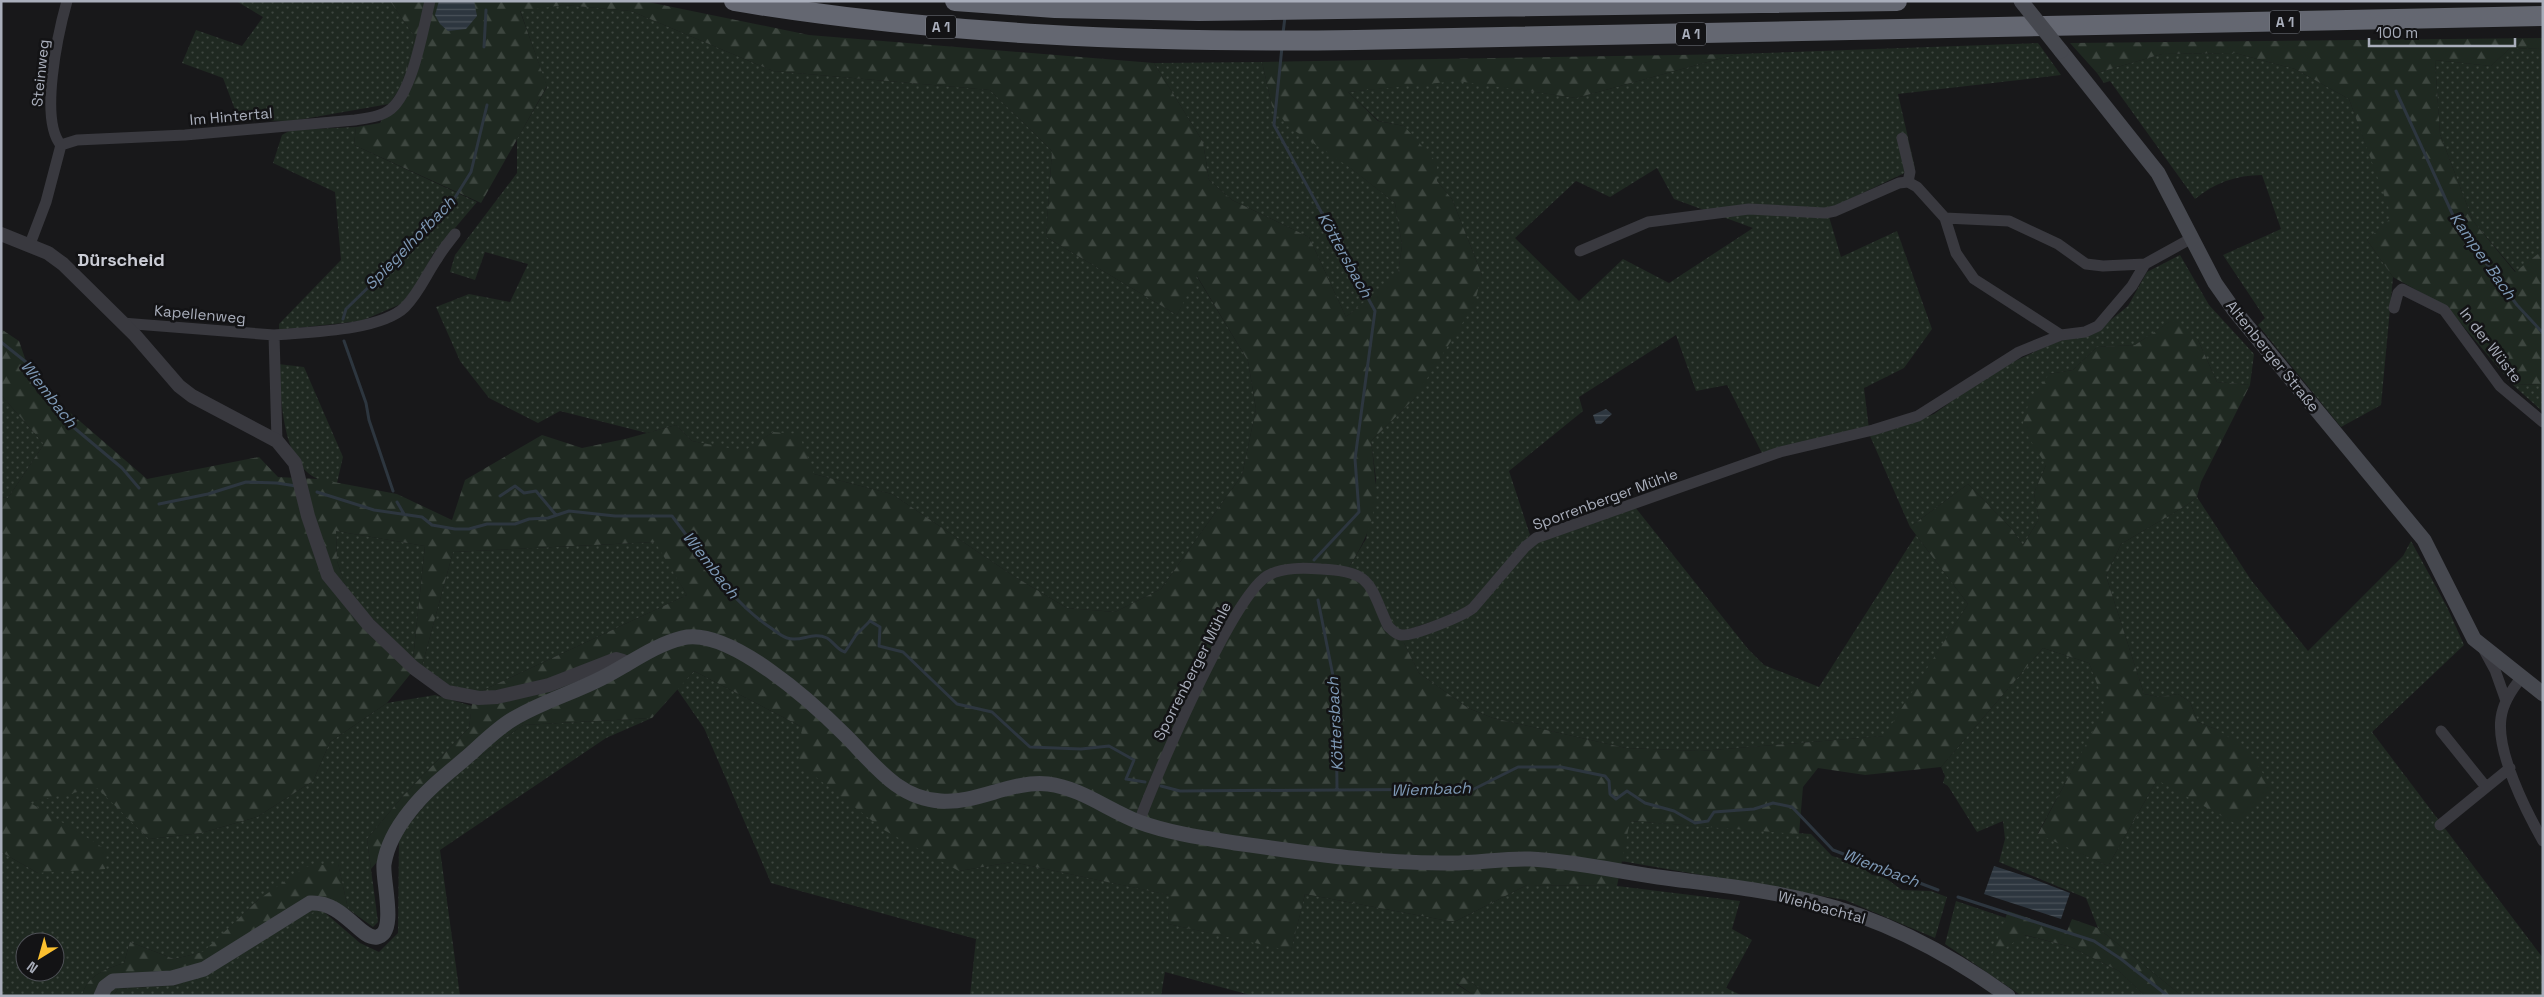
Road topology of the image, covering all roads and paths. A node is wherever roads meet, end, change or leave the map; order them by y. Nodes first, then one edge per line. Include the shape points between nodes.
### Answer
1 (67, 1) edge
2 (430, 1) edge
3 (734, 1) edge
4 (955, 1) edge
5 (1897, 1) edge
6 (2020, 1) edge
7 (2543, 16) edge
8 (1902, 138) dead end
9 (61, 145) junction
10 (1908, 182) junction
11 (1945, 218) junction
12 (1, 234) edge
13 (455, 234) dead end
14 (2192, 238) junction
15 (30, 244) junction
16 (1580, 251) dead end
17 (2145, 264) junction
18 (2394, 308) dead end
19 (122, 323) junction
20 (274, 335) junction
21 (2061, 335) junction
22 (2543, 422) edge
23 (276, 441) junction
24 (2482, 647) junction
25 (626, 665) junction
26 (2522, 678) junction
27 (2543, 694) edge
28 (2506, 702) junction
29 (2441, 731) dead end
30 (2510, 768) junction
31 (2486, 787) junction
32 (1138, 822) junction
33 (2440, 825) dead end
34 (2543, 841) edge
35 (101, 996) edge
36 (2008, 996) edge

1 - 9 street, Steinweg via 56,47 52,92 52,132
2 - 9 street, Im Hintertal via 405,88 392,107 379,115 190,135 77,140
3 - 7 highway, A 1 via 888,23 1149,40 1356,40
4 - 5 highway, A 1 via 1149,11
6 - 14 main road, Altenberger Straße, bridge via 2158,173
8 - 10 street via 1910,172
9 - 15 street via 53,181
10 - 11 street
10 - 16 street via 1825,213 1749,209 1648,222
11 - 17 street via 2009,221 2058,244 2086,264
11 - 21 street via 1956,253 1974,279
12 - 15 street
13 - 20 street, Kapellenweg via 404,308 362,325
14 - 17 street
14 - 24 main road, Altenberger Straße via 2215,283 2234,310 2424,540 2467,628
15 - 19 street via 63,264
17 - 21 street, Sporrenberger Mühle via 2132,286 2098,326 2085,332
18 - 22 street, In der Wüste via 2402,290 2444,310 2500,386
19 - 20 street, Kapellenweg
19 - 23 street via 169,376 192,396
20 - 23 street
21 - 32 street, Sporrenberger Mühle via 2012,356 1931,409 1901,422 1780,452 1536,538 1469,611 1410,634 1398,634 1388,626 1368,582 1357,573 1308,568 1268,575 1242,603 1171,744
23 - 25 street via 295,463 328,575 368,624 414,668 447,692 479,698 497,697 549,685 616,659
24 - 26 main road, Altenberger Straße
24 - 28 street via 2495,670
25 - 32 main road, Wiehbachtal via 678,638 708,638 730,646 779,678 839,729 894,784 908,792 941,801 1031,784 1050,784 1071,790
25 - 35 main road, Wiehbachtal via 508,722 420,799 400,824 386,855 383,872 389,918 387,930 381,936 366,934 329,905 310,903 204,969 172,978 113,981
26 - 27 main road, Altenberger Straße
26 - 28 street
28 - 30 street via 2500,727
29 - 31 street
30 - 31 street
30 - 34 street
31 - 33 street
32 - 36 main road, Wiehbachtal via 1211,839 1326,854 1454,864 1530,859 1788,896 1838,908 1888,926 1966,966

